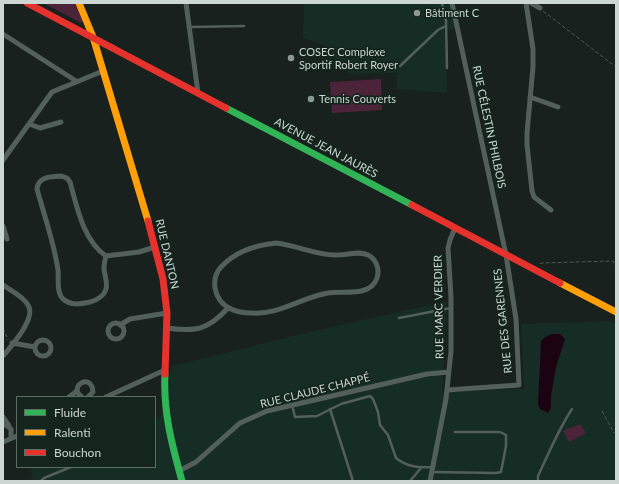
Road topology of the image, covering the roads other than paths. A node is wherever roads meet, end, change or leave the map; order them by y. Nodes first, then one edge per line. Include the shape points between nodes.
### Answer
1 (27, 3) edge
2 (79, 3) edge
3 (186, 3) edge
4 (442, 3) edge
5 (452, 3) edge
6 (526, 3) edge
7 (531, 3) edge
8 (540, 8) road end
9 (244, 26) dead end
10 (446, 26) junction
11 (189, 27) junction
12 (3, 34) edge
13 (92, 37) junction
14 (400, 66) dead end
15 (447, 68) dead end
16 (103, 71) junction
17 (76, 81) junction
18 (198, 93) junction
19 (530, 97) junction
20 (558, 107) dead end
21 (61, 122) dead end
22 (29, 124) junction
23 (3, 160) edge
24 (551, 210) dead end
25 (3, 226) edge
26 (455, 228) junction
27 (7, 239) dead end
28 (155, 247) junction
29 (506, 255) junction
30 (106, 256) junction
31 (3, 286) edge
32 (228, 308) junction
33 (451, 308) junction
34 (616, 312) edge
35 (166, 313) junction
36 (399, 318) dead end
37 (120, 324) dead end
38 (166, 328) junction
39 (11, 345) junction
40 (36, 347) dead end
41 (3, 356) edge
42 (165, 370) junction
43 (449, 372) junction
44 (447, 390) junction
45 (77, 391) junction
46 (70, 396) edge
47 (80, 396) edge
48 (89, 396) edge
49 (108, 396) edge
50 (292, 406) junction
51 (330, 409) junction
52 (572, 409) dead end
53 (3, 416) edge
54 (3, 425) edge
55 (10, 428) junction
56 (16, 430) edge
57 (455, 432) dead end
58 (14, 436) edge
59 (3, 442) edge
60 (69, 468) edge
61 (421, 468) junction
62 (433, 469) junction
63 (179, 471) junction
64 (41, 481) edge
65 (182, 481) edge
66 (353, 481) edge
67 (410, 481) edge
68 (430, 481) edge
69 (538, 481) edge

1 - 13 main road, AVENUE JEAN JAURÈS
2 - 13 main road, RUE DANTON
3 - 11 street
4 - 10 lane
5 - 29 street, RUE CÉLESTIN PHILBOIS
6 - 19 street via 533,49
7 - 8 street
9 - 11 lane
10 - 14 lane via 438,30
10 - 15 lane
11 - 18 street
12 - 17 street
13 - 16 main road, RUE DANTON
13 - 18 main road, AVENUE JEAN JAURÈS
16 - 17 street
16 - 28 main road, RUE DANTON
17 - 22 street via 52,92
18 - 26 main road, AVENUE JEAN JAURÈS
19 - 20 street
19 - 24 street via 527,145 532,191 534,197
21 - 22 street via 40,128
22 - 23 street
25 - 27 street
26 - 29 main road, AVENUE JEAN JAURÈS
26 - 33 street, RUE MARC VERDIER via 448,248
28 - 30 street via 126,255
28 - 35 main road, RUE DANTON via 163,280
29 - 34 main road, AVENUE JEAN JAURÈS
29 - 44 street, RUE DES GARENNES via 516,319 519,385
30 - 30 street via 88,233 67,178 46,178 39,182 37,189 56,260 59,292 64,300 82,304 103,295 107,284 104,268
31 - 39 street via 25,300 30,309 28,321
32 - 32 street via 264,313 284,309 321,294 364,290 375,282 378,269 374,260 362,253 330,255 276,243 259,246 230,259 217,273 214,285 216,292
32 - 38 street via 213,322 200,329
33 - 36 lane
33 - 43 street, RUE MARC VERDIER
35 - 37 street via 130,319
35 - 38 main road, RUE DANTON
38 - 42 main road, RUE DANTON
39 - 40 street
39 - 41 street
42 - 49 street
42 - 63 main road, RUE DANTON via 164,388 169,433
43 - 44 street, RUE MARC VERDIER
43 - 50 street, RUE CLAUDE CHAPPÉ via 428,374
44 - 62 street, RUE MARC VERDIER
45 - 46 street
45 - 47 street
45 - 48 street via 80,384 89,383 93,392
50 - 51 lane via 296,417 299,418 317,416
50 - 63 street, RUE CLAUDE CHAPPÉ via 267,411 240,423 196,462
51 - 61 lane via 370,396 396,458 408,465
51 - 66 lane
52 - 69 lane via 538,476
53 - 55 street
54 - 55 street
55 - 56 street
55 - 58 street
57 - 62 lane via 500,432 506,435 501,472
58 - 59 street
60 - 64 lane
61 - 62 lane
61 - 67 lane
62 - 68 street, RUE MARC VERDIER
63 - 65 main road, RUE DANTON

